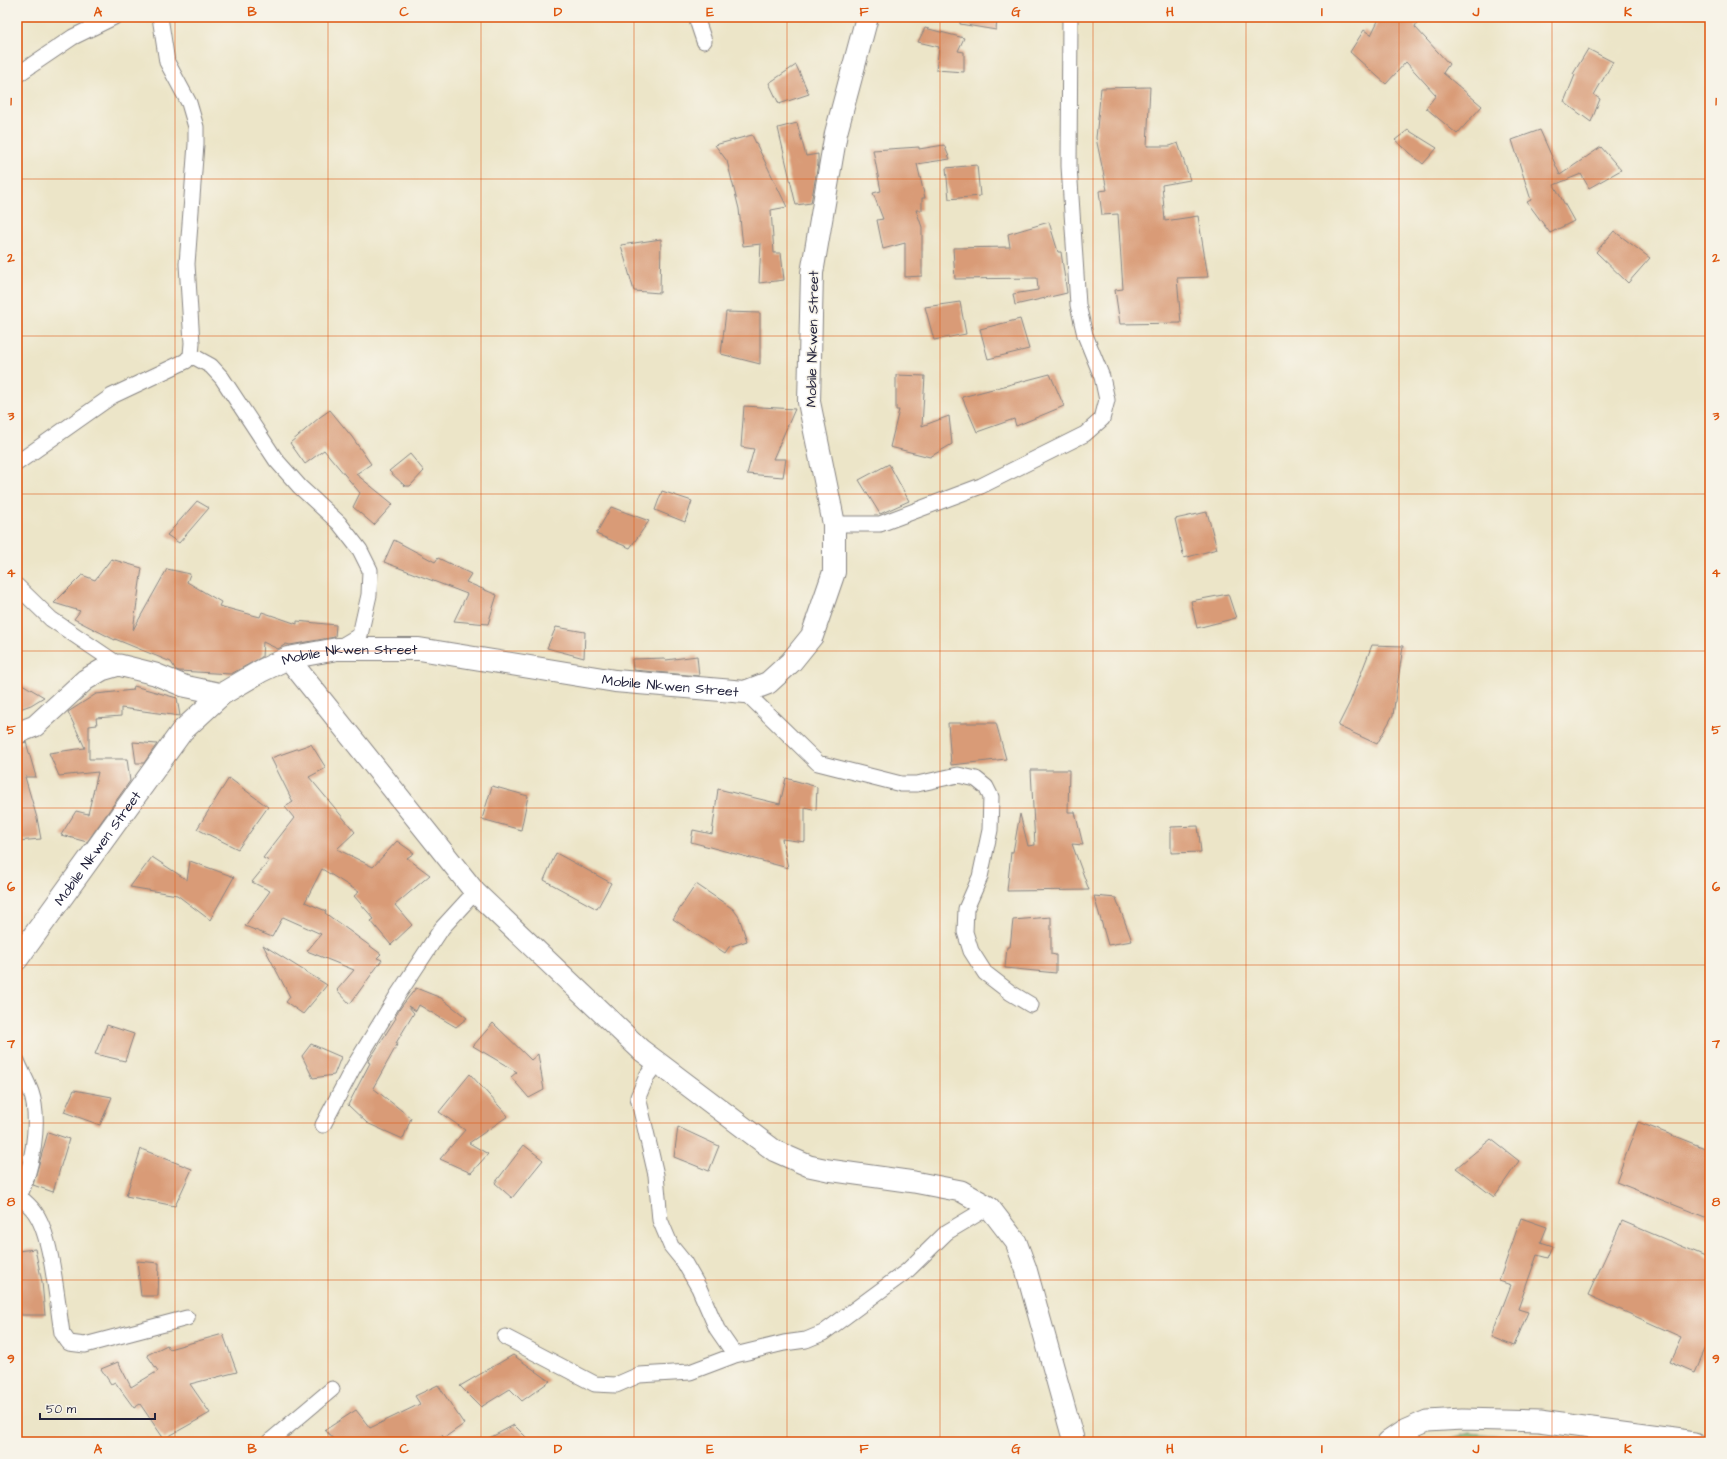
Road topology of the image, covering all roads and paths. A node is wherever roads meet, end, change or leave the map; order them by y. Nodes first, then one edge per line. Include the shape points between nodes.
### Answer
1 (114, 17) edge
2 (160, 17) edge
3 (696, 17) edge
4 (867, 17) edge
5 (1070, 17) edge
6 (704, 41) dead end
7 (17, 75) edge
8 (191, 355) junction
9 (17, 464) edge
10 (834, 524) junction
11 (17, 586) edge
12 (337, 649) junction
13 (288, 658) junction
14 (119, 665) junction
15 (745, 692) junction
16 (222, 694) junction
17 (17, 733) edge
18 (475, 892) junction
19 (17, 959) edge
20 (1031, 1005) dead end
21 (17, 1061) edge
22 (657, 1062) junction
23 (323, 1125) dead end
24 (18, 1198) edge
25 (989, 1207) junction
26 (187, 1318) dead end
27 (505, 1337) dead end
28 (735, 1355) junction
29 (332, 1389) dead end
30 (269, 1442) edge
31 (1074, 1442) edge
32 (1388, 1442) edge
33 (1696, 1442) edge

1 - 7 street via 73,37
2 - 8 street via 167,62 189,103 196,127 187,264
3 - 6 street
4 - 10 highway, Mobile Nkwen Street via 836,133 812,273 809,402
5 - 10 street via 1069,166 1078,305 1107,400 1102,420 1085,434 981,486 880,524
8 - 9 street via 186,361 112,396
8 - 12 street via 211,366 222,378 276,460 339,524 360,550 370,570 369,595 360,635
10 - 15 highway, Mobile Nkwen Street via 834,572 812,636 791,662 768,683
11 - 14 street via 51,619
12 - 13 highway, Mobile Nkwen Street
12 - 15 highway, Mobile Nkwen Street via 419,649 615,681
13 - 16 highway, Mobile Nkwen Street
13 - 18 street
14 - 16 street via 155,674 184,686
14 - 17 street via 102,670 85,680 35,726
15 - 20 street via 818,763 901,784 917,784 958,774 976,779 986,787 991,797 990,830 980,877 966,909 964,932 971,951 985,973 1010,993
16 - 19 highway, Mobile Nkwen Street via 182,731
18 - 22 street via 641,1050
18 - 23 street via 442,928 397,996 353,1068
21 - 24 street via 31,1092 36,1113 35,1139
22 - 25 street via 774,1151 809,1166 961,1191
22 - 28 street via 647,1076 638,1097 656,1175 660,1220 671,1246 699,1288 717,1329
24 - 26 street via 36,1214 43,1227 62,1333 69,1343 85,1345
25 - 28 street via 947,1232 908,1271 823,1333 806,1340
25 - 31 street via 1016,1242 1026,1269
27 - 28 street via 594,1384 616,1385 639,1375 690,1372
29 - 30 street
32 - 33 street via 1427,1421 1464,1419 1539,1421

